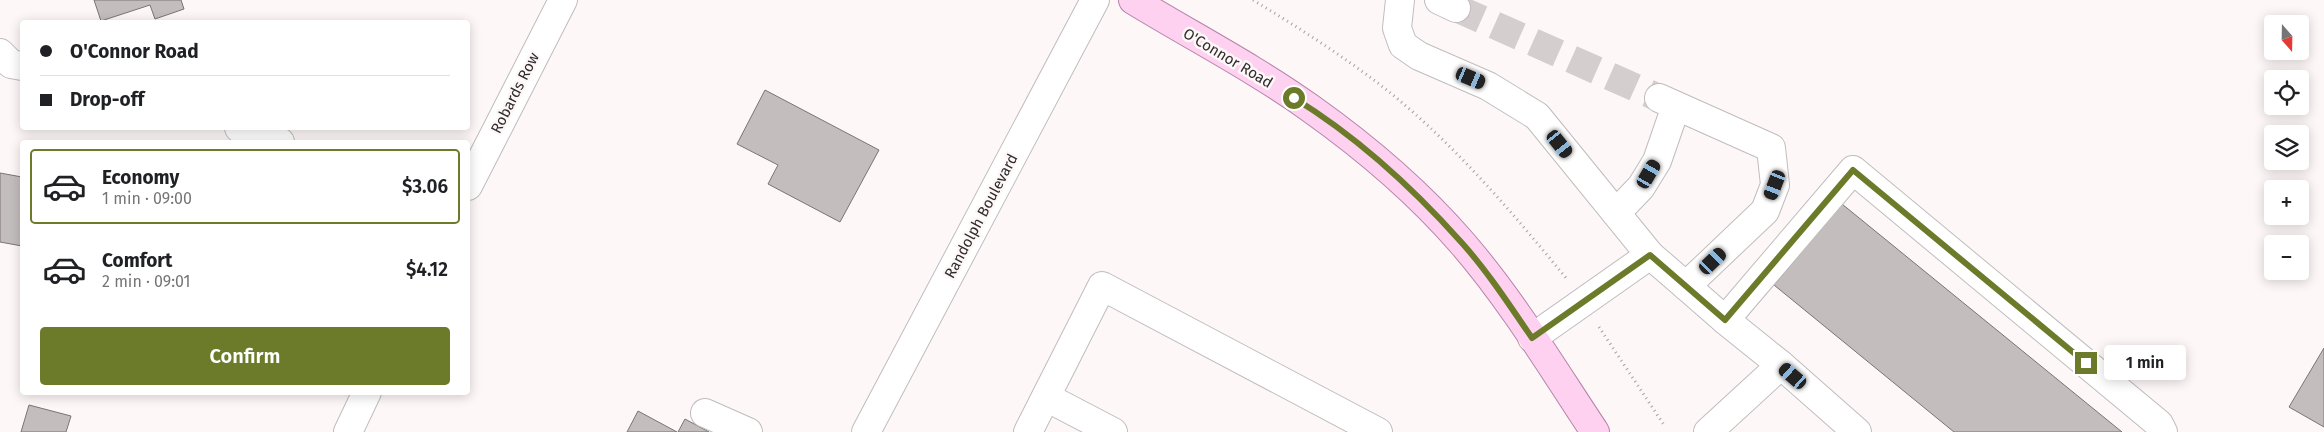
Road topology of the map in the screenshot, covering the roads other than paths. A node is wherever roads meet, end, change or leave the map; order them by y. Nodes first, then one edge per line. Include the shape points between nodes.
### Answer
1 (563, 0) edge
2 (1095, 0) edge
3 (1133, 0) edge
4 (1400, 0) edge
5 (0, 53) edge
6 (20, 66) edge
7 (245, 130) edge
8 (274, 140) edge
9 (470, 182) edge
10 (1616, 213) junction
11 (1650, 255) junction
12 (1686, 286) junction
13 (1725, 320) junction
14 (1532, 338) junction
15 (1781, 365) junction
16 (366, 395) edge
17 (1046, 397) junction
18 (705, 413) dead end
19 (1712, 431) edge
20 (348, 432) edge
21 (748, 432) edge
22 (866, 432) edge
23 (1028, 432) edge
24 (1113, 432) edge
25 (1378, 432) edge
26 (1596, 432) edge
27 (1857, 432) edge
28 (2163, 432) edge

1 - 9 street, Robards Row
2 - 22 street, Randolph Boulevard
3 - 14 main road, O'Connor Road via 1310,108 1371,154 1462,243
4 - 10 street via 1397,28 1403,46 1488,86 1537,116
5 - 6 street via 11,64
7 - 8 street
10 - 11 street
10 - 12 street via 1641,188 1657,161 1667,102 1770,148 1775,185 1765,211
11 - 12 street
11 - 14 street
12 - 13 street
13 - 15 street
13 - 28 street via 1853,170 2159,424
14 - 26 main road, O'Connor Road
15 - 19 street
15 - 27 street
16 - 20 street
17 - 23 street
17 - 24 street
17 - 25 street via 1102,286
18 - 21 street

